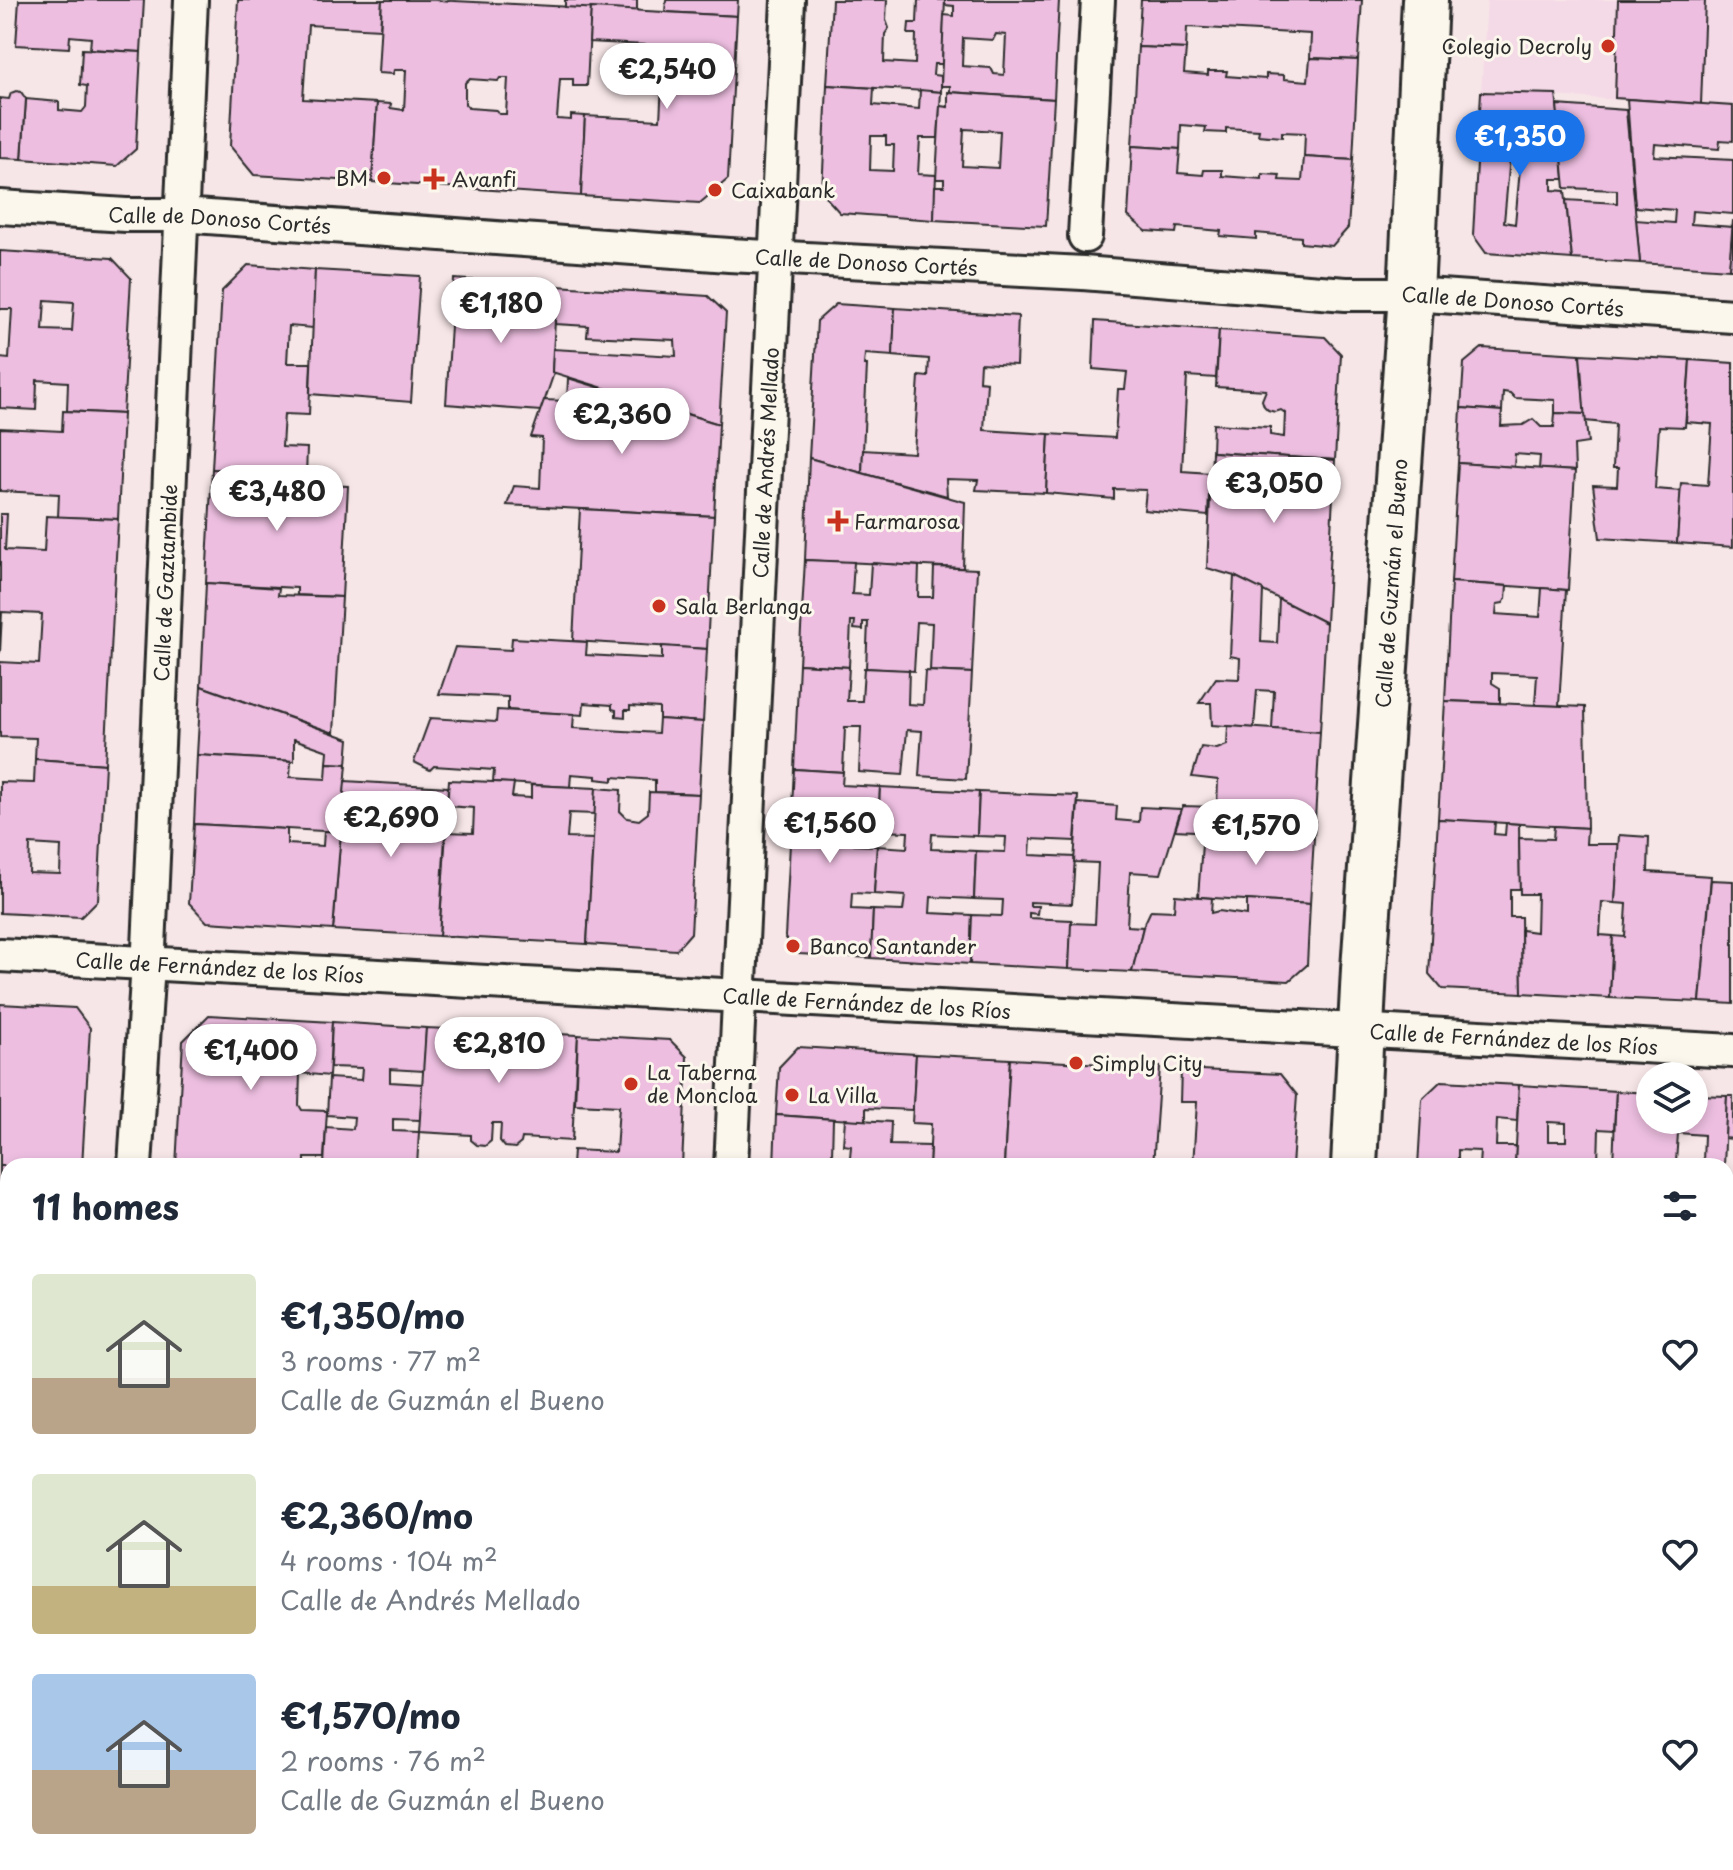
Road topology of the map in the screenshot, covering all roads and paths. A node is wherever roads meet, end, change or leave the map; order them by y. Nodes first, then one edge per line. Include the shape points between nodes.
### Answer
1 (191, 0) edge
2 (788, 0) edge
3 (1098, 0) edge
4 (1425, 0) edge
5 (0, 207) edge
6 (181, 215) junction
7 (1085, 236) dead end
8 (775, 258) junction
9 (1411, 294) junction
10 (1733, 316) edge
11 (0, 955) edge
12 (148, 963) junction
13 (739, 996) junction
14 (1360, 1030) junction
15 (1733, 1051) edge
16 (136, 1158) edge
17 (731, 1158) edge
18 (1354, 1158) edge

1 - 6 street, Calle de Gaztambide
2 - 8 street, Calle de Andrés Mellado
3 - 7 street
4 - 9 street, Calle de Guzmán el Bueno
5 - 6 street, Calle de Donoso Cortés
6 - 8 street, Calle de Donoso Cortés
6 - 12 street, Calle de Gaztambide
8 - 9 street, Calle de Donoso Cortés
8 - 13 street, Calle de Andrés Mellado
9 - 10 street, Calle de Donoso Cortés
9 - 14 street, Calle de Guzmán el Bueno
11 - 12 street, Calle de Fernández de los Ríos
12 - 13 street, Calle de Fernández de los Ríos
12 - 16 street, Calle de Gaztambide
13 - 14 street, Calle de Fernández de los Ríos
13 - 17 street, Calle de Andrés Mellado
14 - 15 street, Calle de Fernández de los Ríos
14 - 18 street, Calle de Guzmán el Bueno

